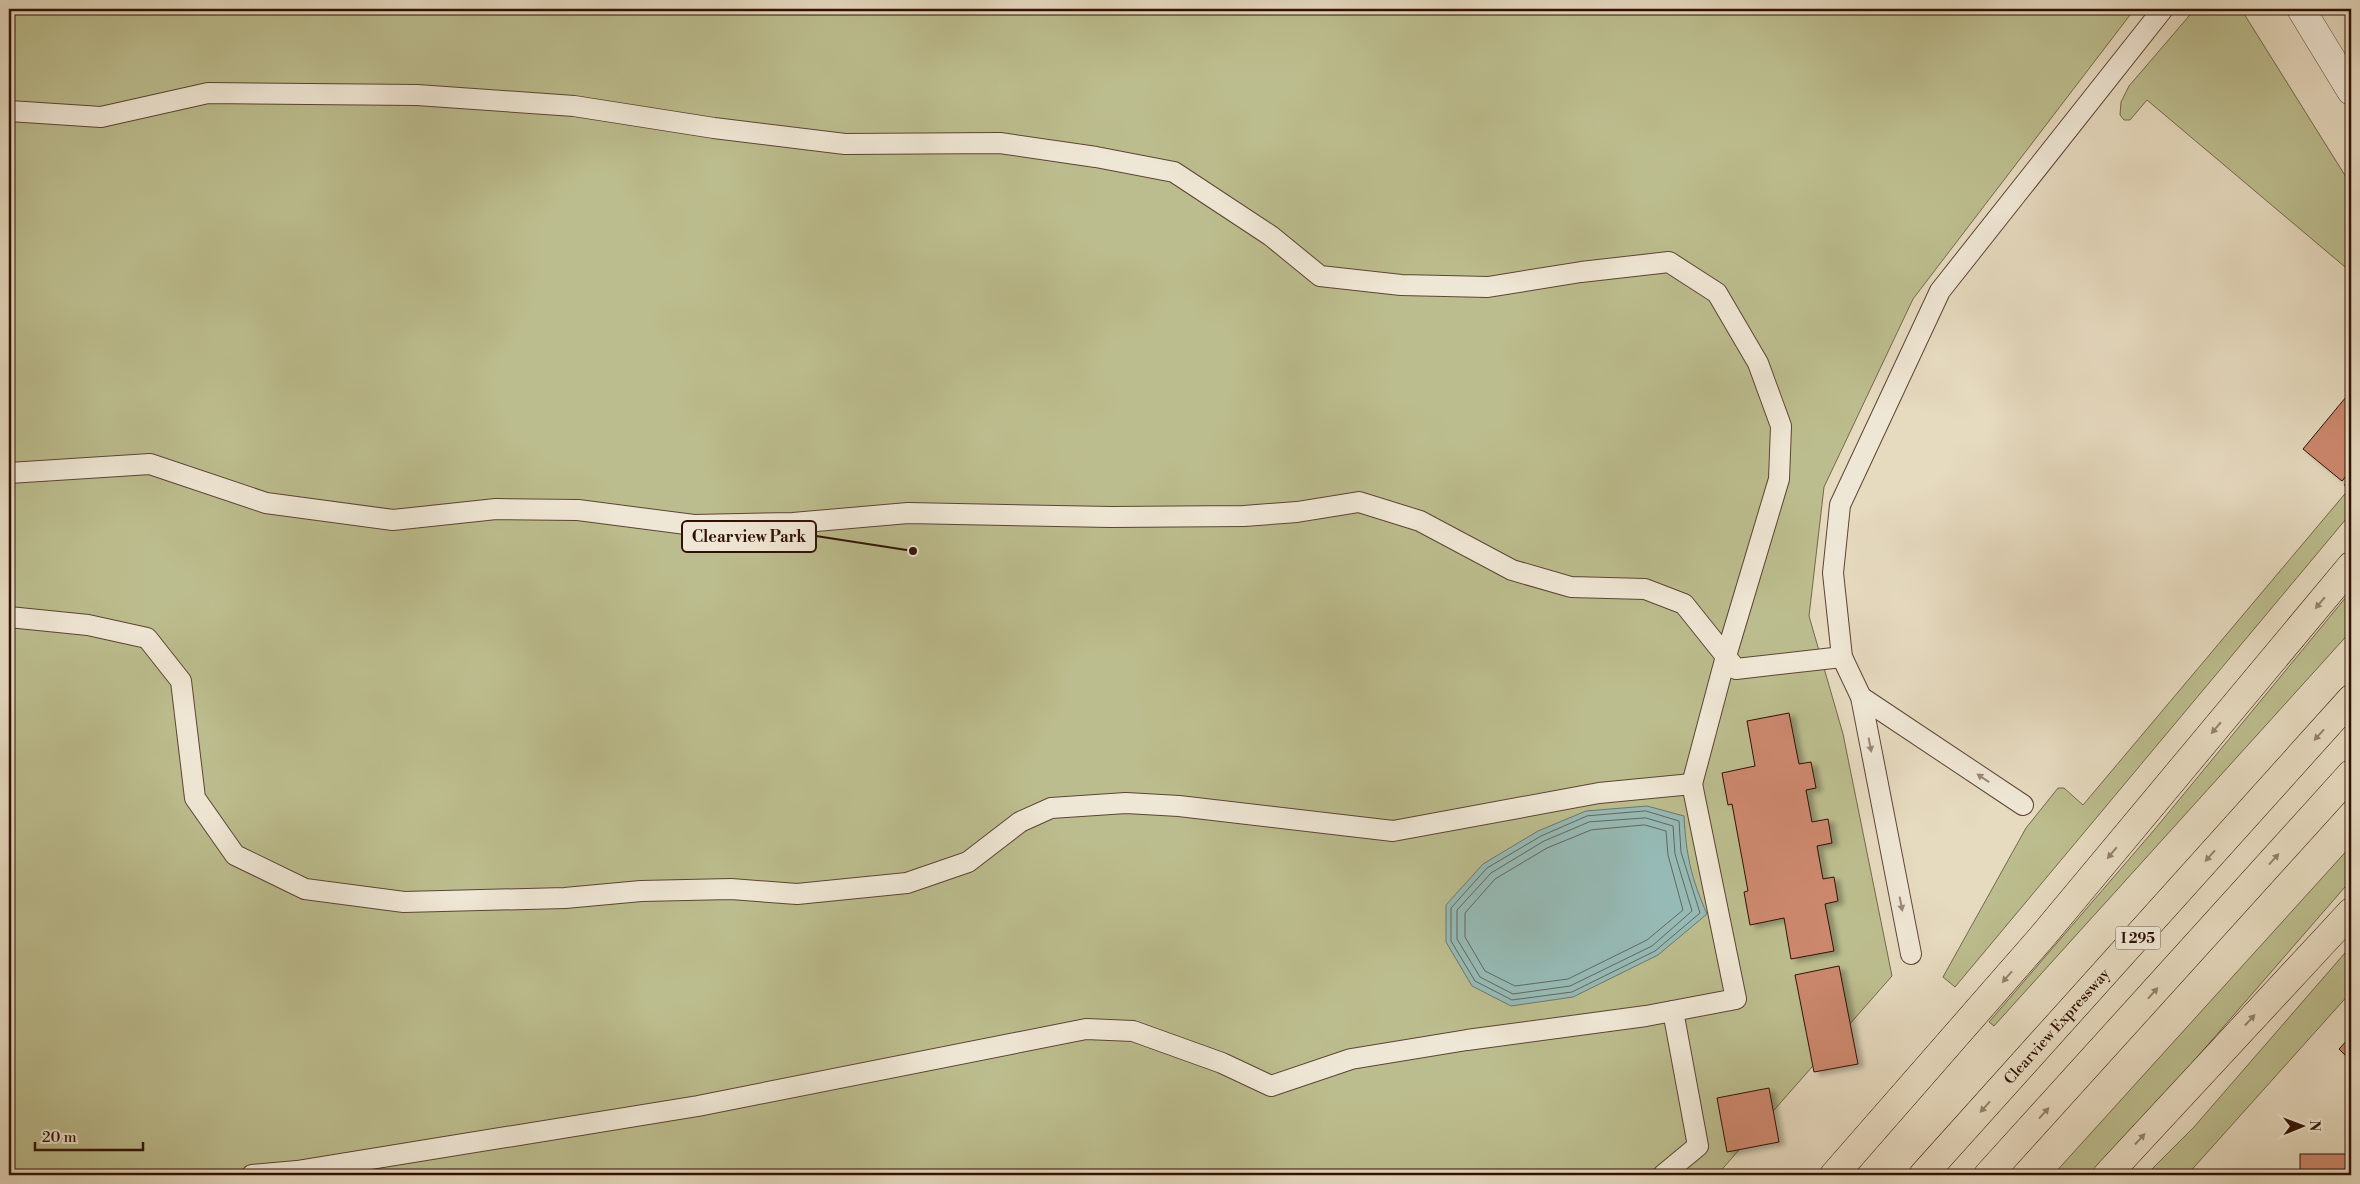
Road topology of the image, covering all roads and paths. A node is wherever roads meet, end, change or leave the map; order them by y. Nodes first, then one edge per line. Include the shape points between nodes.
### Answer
1 (2163, 9) edge
2 (2301, 9) edge
3 (2351, 92) edge
4 (9, 111) edge
5 (9, 473) edge
6 (2351, 566) edge
7 (9, 617) edge
8 (1726, 656) junction
9 (1842, 657) junction
10 (1861, 697) junction
11 (2351, 699) edge
12 (2351, 774) edge
13 (1692, 784) junction
14 (2023, 805) dead end
15 (2347, 914) edge
16 (1911, 954) dead end
17 (1673, 1011) junction
18 (252, 1175) edge
19 (1663, 1175) edge
20 (1834, 1175) edge
21 (1923, 1175) edge
22 (1988, 1175) edge
23 (2107, 1175) edge

1 - 9 lane via 1940,291 1840,506 1832,573
2 - 3 street
4 - 8 lane via 101,117 208,93 417,94 574,106 845,144 1000,143 1174,172 1271,236 1320,276 1401,285 1488,287 1669,262 1717,293 1758,363 1782,426 1779,479
5 - 8 lane via 150,464 266,503 393,520 496,509 578,510 694,525 793,523 908,513 1244,516 1359,502 1420,521 1512,570 1571,587 1646,589 1684,604
6 -> 20 highway via 2041,938
7 - 13 lane via 88,625 147,638 181,681 195,798 235,855 305,889 404,902 731,889 797,894 907,882 968,862 1020,822 1051,808 1126,803 1180,806 1393,831 1599,793
8 - 9 lane via 1736,669
8 - 13 lane
9 - 10 lane
14 -> 10 lane
10 -> 16 lane
11 -> 21 highway, Clearview Expressway / I 295
22 -> 12 highway
13 - 17 lane via 1736,999
23 -> 15 highway
17 - 18 lane via 1351,1059 1271,1086 1222,1063 1133,1030 1086,1029 698,1106 297,1171
17 - 19 lane via 1698,1146

